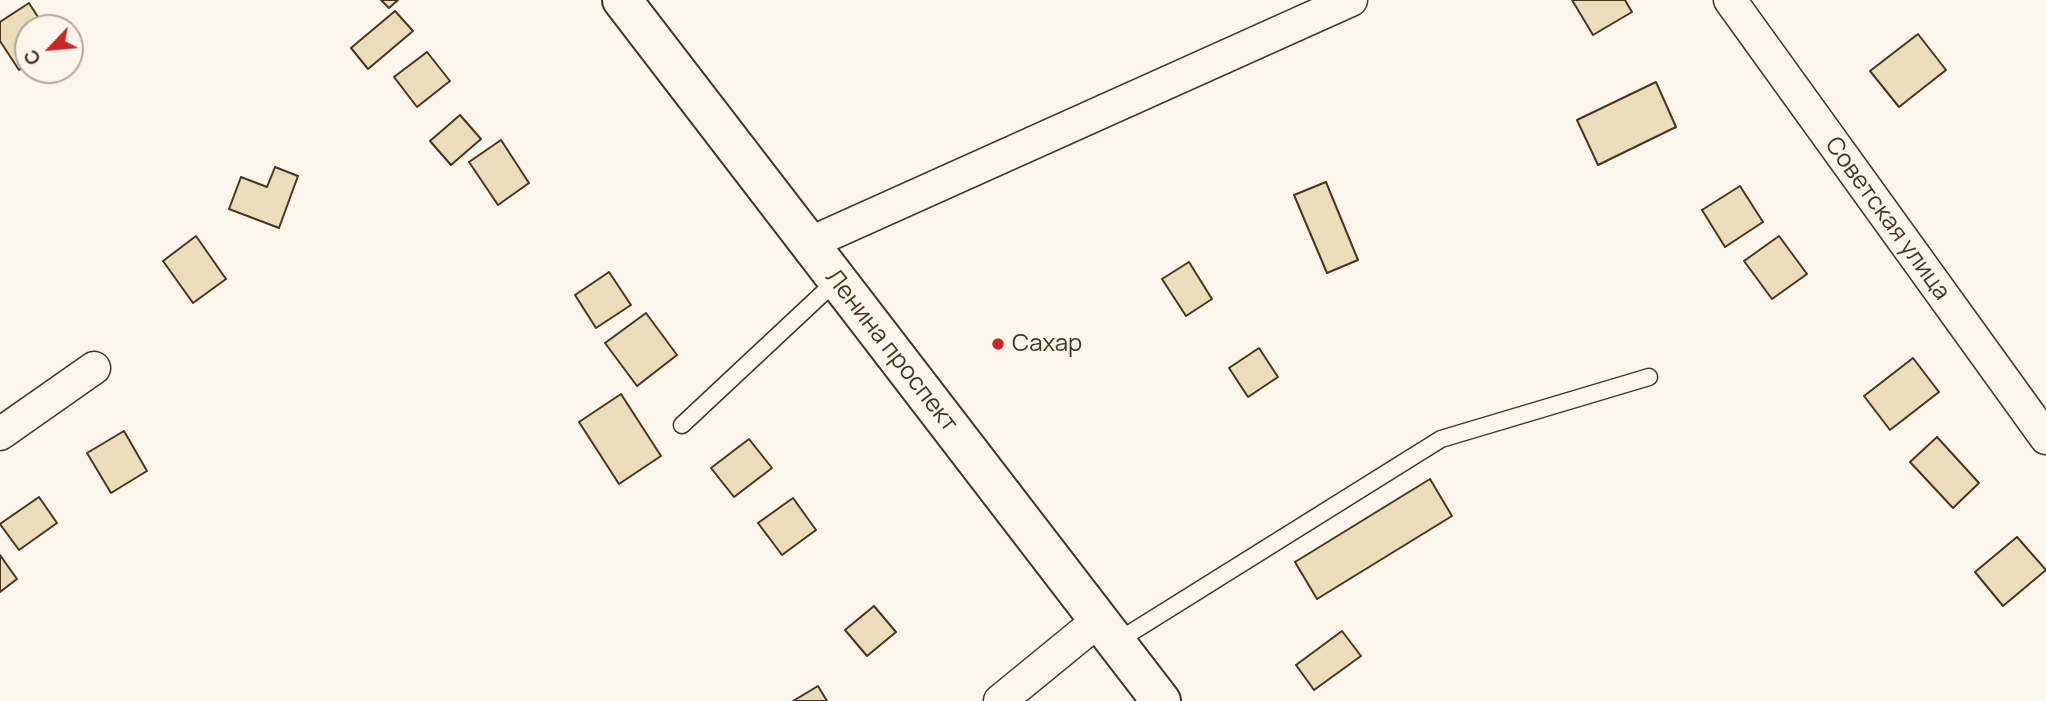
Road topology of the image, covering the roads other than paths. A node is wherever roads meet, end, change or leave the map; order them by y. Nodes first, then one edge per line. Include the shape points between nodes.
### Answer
1 (622, 0) edge
2 (1351, 0) edge
3 (1730, 0) edge
4 (808, 244) junction
5 (836, 281) junction
6 (94, 368) dead end
7 (1648, 377) dead end
8 (682, 425) dead end
9 (0, 434) edge
10 (2046, 438) edge
11 (1107, 631) junction
12 (1000, 701) edge
13 (1161, 701) edge

1 - 4 main road, Ленина проспект
2 - 4 street
3 - 10 street, Советская улица
4 - 5 main road, Ленина проспект
5 - 8 lane
5 - 11 main road, Ленина проспект
6 - 9 street
7 - 11 lane via 1441,439
11 - 12 street
11 - 13 main road, Ленина проспект

